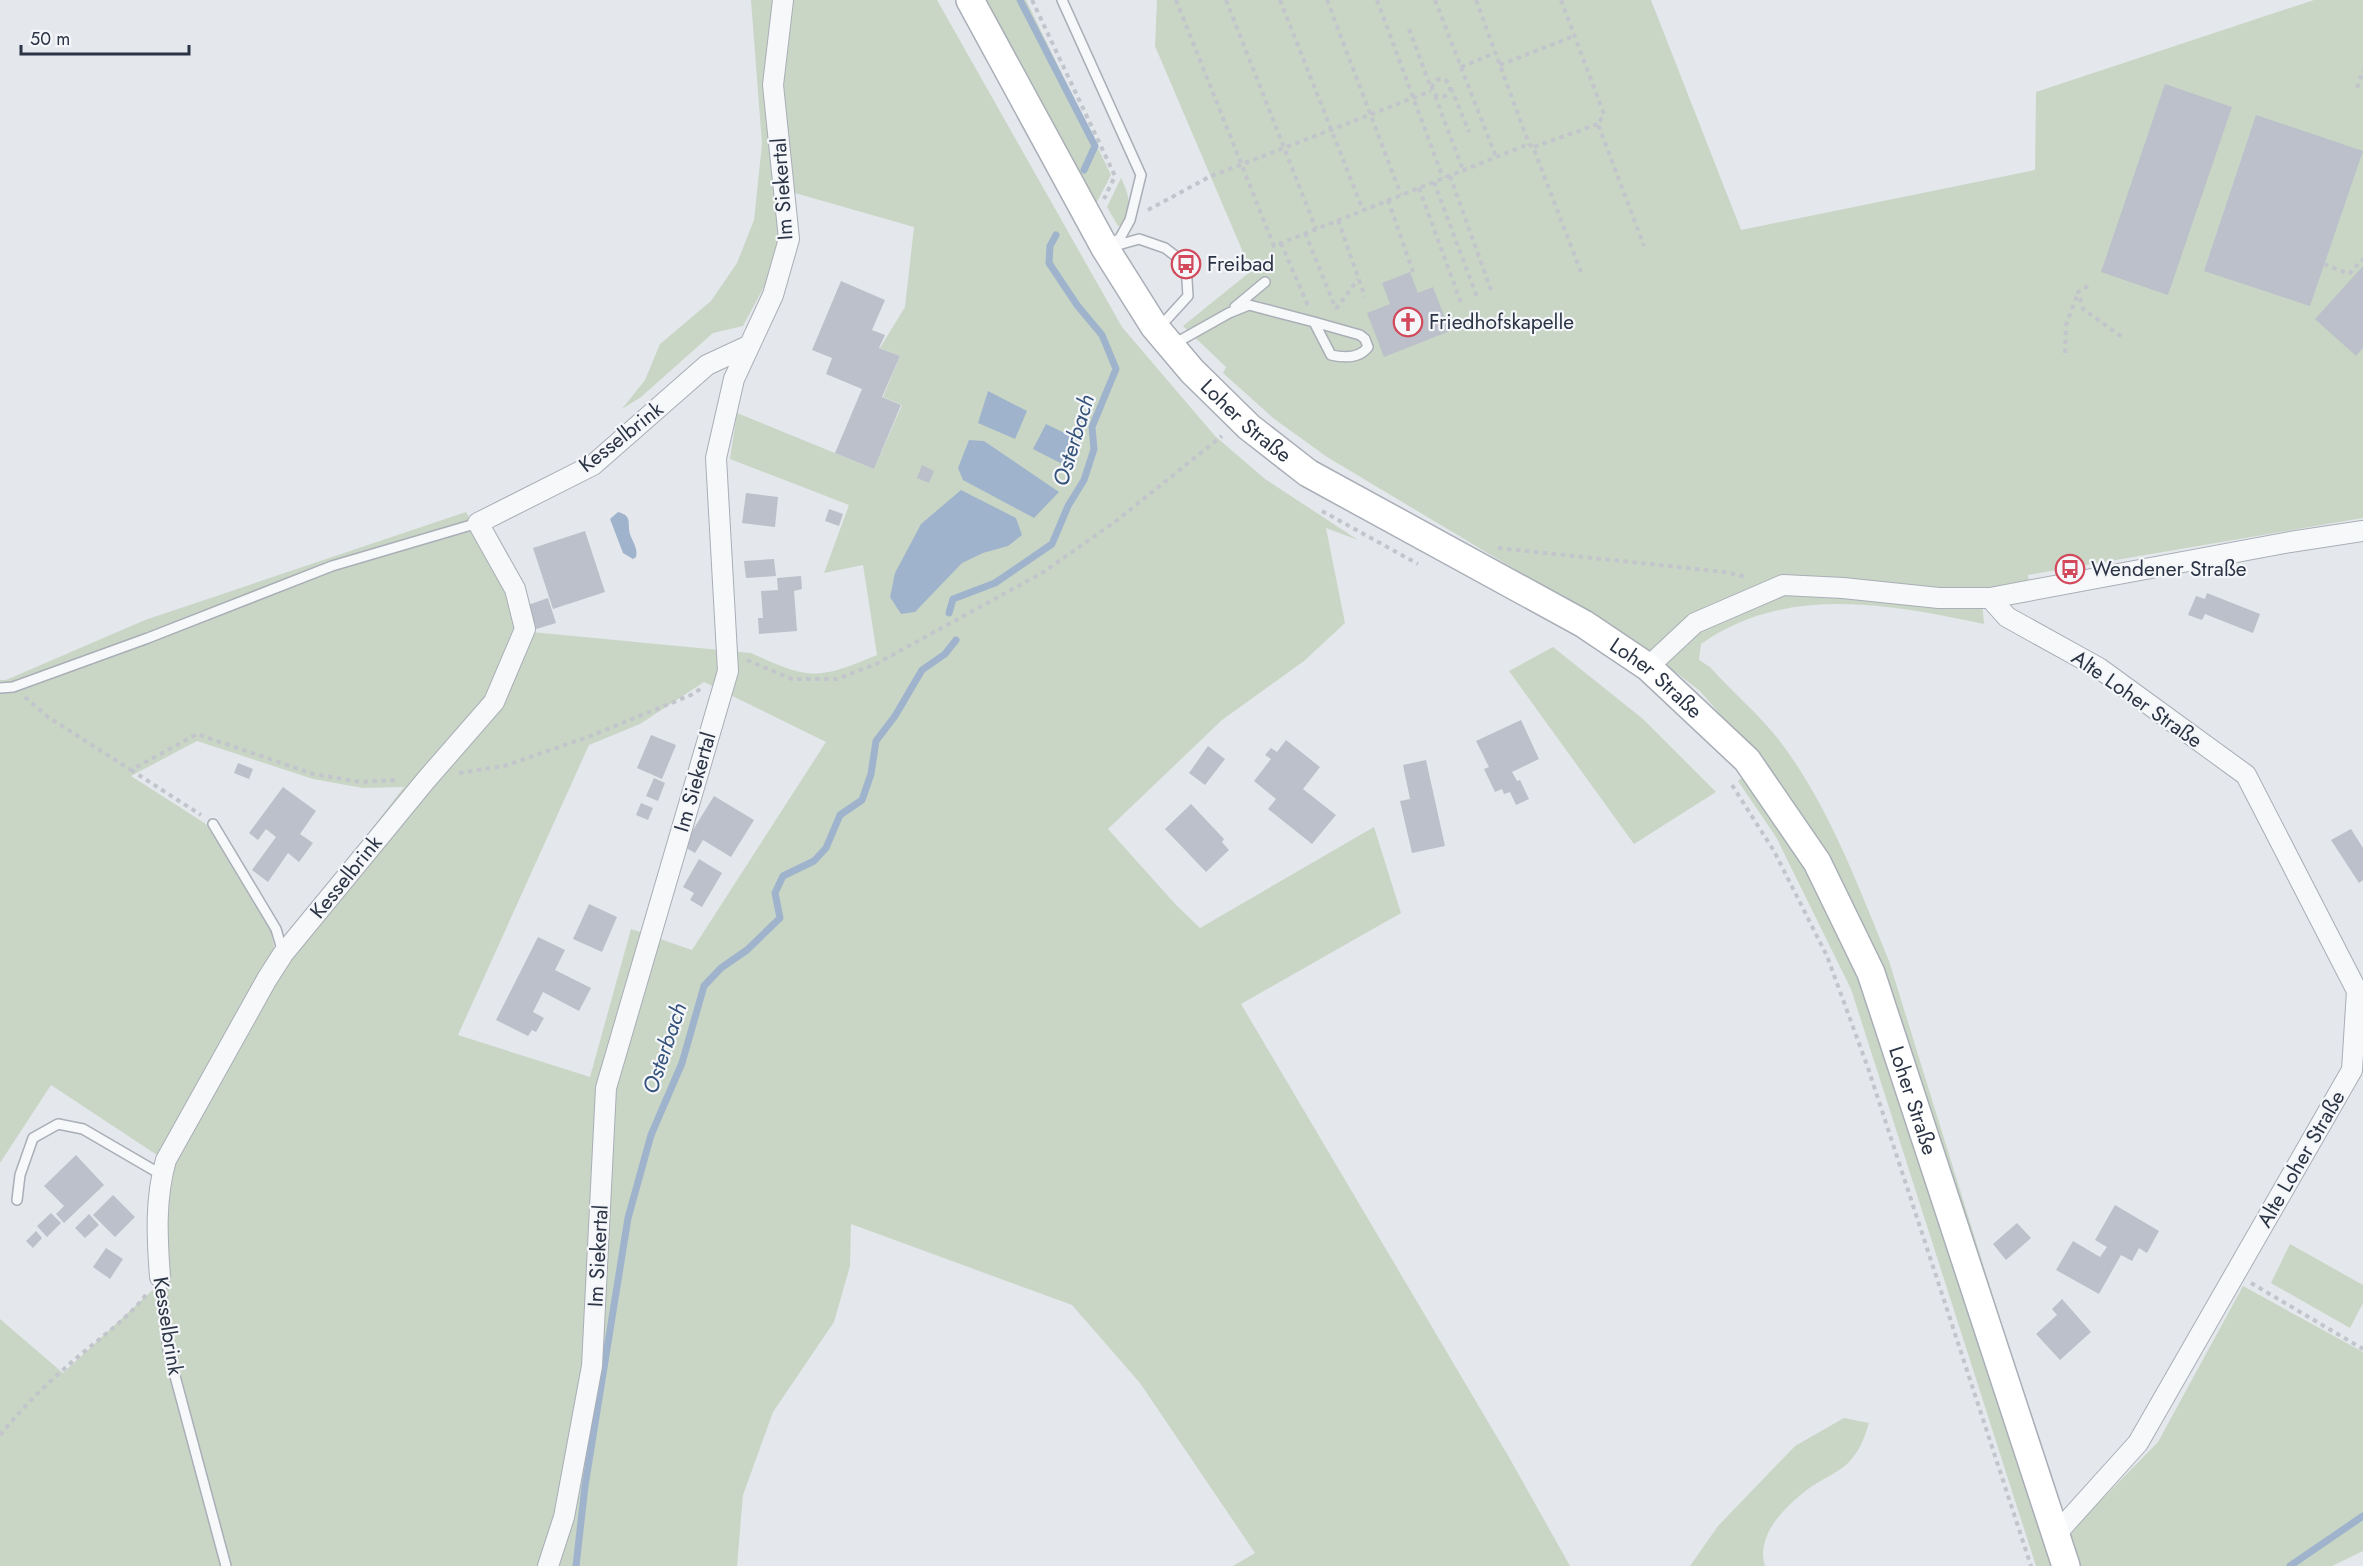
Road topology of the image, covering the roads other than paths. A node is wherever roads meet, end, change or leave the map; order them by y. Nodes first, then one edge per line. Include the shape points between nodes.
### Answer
1 (783, 0) edge
2 (970, 0) edge
3 (1062, 0) edge
4 (1105, 248) junction
5 (1265, 282) dead end
6 (1229, 313) junction
7 (1319, 324) junction
8 (1162, 336) junction
9 (748, 346) junction
10 (478, 523) junction
11 (2363, 531) edge
12 (1990, 598) junction
13 (1648, 667) junction
14 (0, 688) edge
15 (213, 824) road end
16 (283, 954) junction
17 (162, 1175) junction
18 (17, 1200) dead end
19 (160, 1276) joint
20 (2056, 1534) junction
21 (226, 1566) edge
22 (548, 1566) edge
23 (2066, 1566) edge

1 - 9 street, Im Siekertal via 773,85 789,239 777,285
2 - 4 street, Loher Straße
3 - 4 lane via 1141,175 1130,220 1120,238
4 - 8 street, Loher Straße
4 - 8 lane via 1138,239 1165,248 1186,264 1188,296 1167,319
5 - 6 lane
6 - 7 lane via 1250,305
6 - 8 lane
7 - 7 lane via 1331,355 1356,356 1368,347 1359,335
8 - 13 street, Loher Straße via 1249,427 1308,473 1584,624
9 - 10 street, Kesselbrink via 707,365 593,465
9 - 22 street, Im Siekertal via 734,380 716,458 728,671 606,1088 592,1365 564,1517
10 - 14 lane via 332,566 158,634 13,687
10 - 16 street, Kesselbrink via 515,590 525,630 494,702
11 - 12 street
12 - 13 street via 1939,598 1783,585 1695,623
12 - 20 street, Alte Loher Straße via 2007,617 2099,668 2246,775 2357,991 2352,1070 2138,1443
13 - 20 street, Loher Straße via 1747,759 1817,862 1871,973
15 - 16 lane via 276,929
16 - 17 street, Kesselbrink via 166,1160
17 - 18 lane via 83,1129 58,1124 33,1138 20,1175
17 - 19 street, Kesselbrink via 157,1231
19 - 21 lane, Kesselbrink via 168,1350
20 - 23 street, Loher Straße

